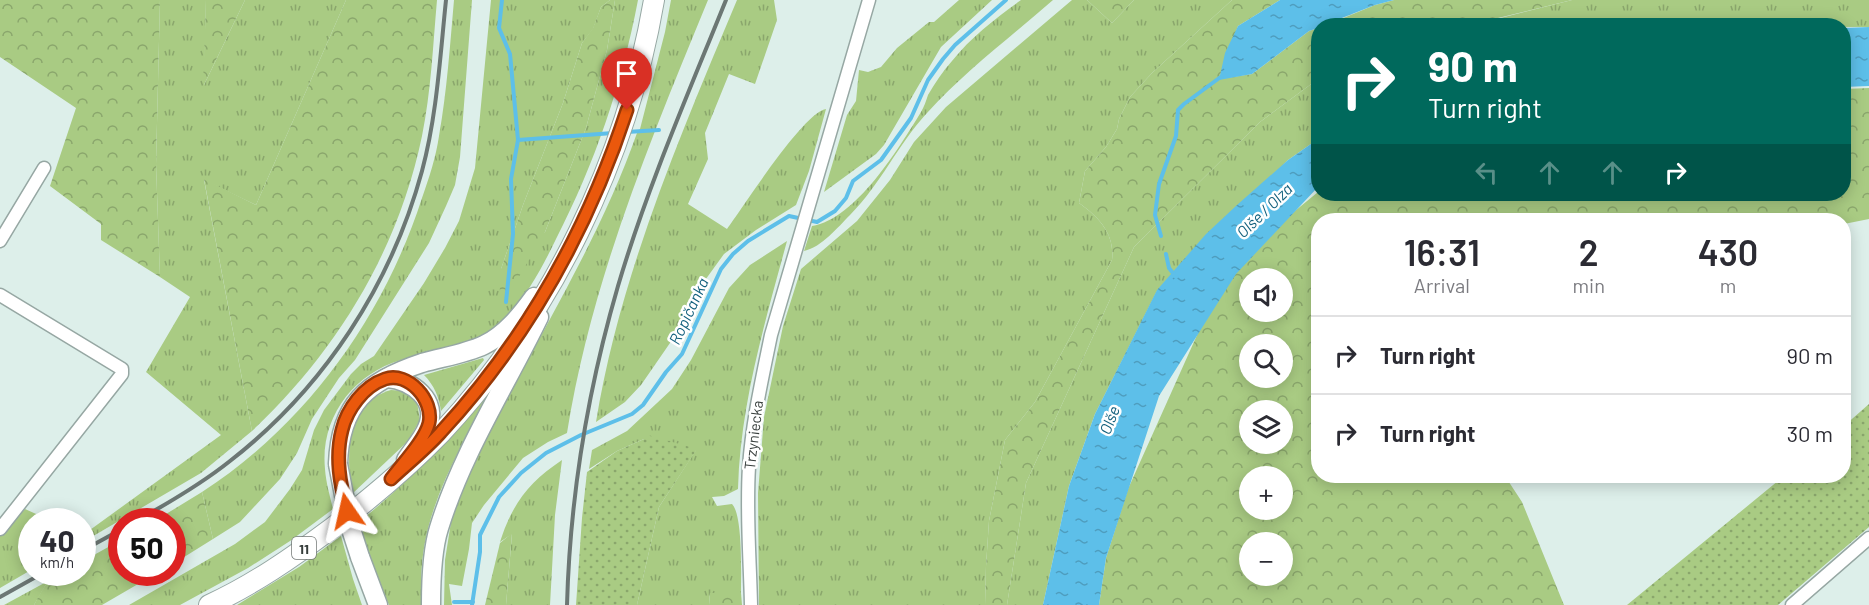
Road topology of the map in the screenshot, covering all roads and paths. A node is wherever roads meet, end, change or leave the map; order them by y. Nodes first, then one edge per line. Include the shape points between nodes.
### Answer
1 (647, 0) edge
2 (654, 0) edge
3 (661, 0) edge
4 (869, 0) edge
5 (650, 21) junction
6 (44, 168) dead end
7 (0, 241) edge
8 (566, 255) junction
9 (0, 295) edge
10 (387, 378) junction
11 (391, 479) junction
12 (0, 529) edge
13 (1869, 538) edge
14 (209, 605) edge
15 (378, 605) edge
16 (431, 605) edge
17 (751, 605) edge
18 (1792, 605) edge

1 - 5 main road
2 - 5 main road, 11
3 - 5 main road
4 - 17 street, Trzyniecka via 761,380 747,496
5 - 8 main road, 11 via 622,126
6 - 7 street
8 - 10 main road via 513,323 486,344
8 - 11 main road, 11 via 532,316 498,363 440,433
8 - 16 main road via 538,319 467,455 438,530
9 - 12 street via 122,369 122,374
10 - 11 main road via 419,390 430,414 421,439
10 - 15 main road, bridge via 365,392 350,410 342,427 338,464 350,526
11 - 14 main road, 11 via 306,547 264,576
13 - 18 street

